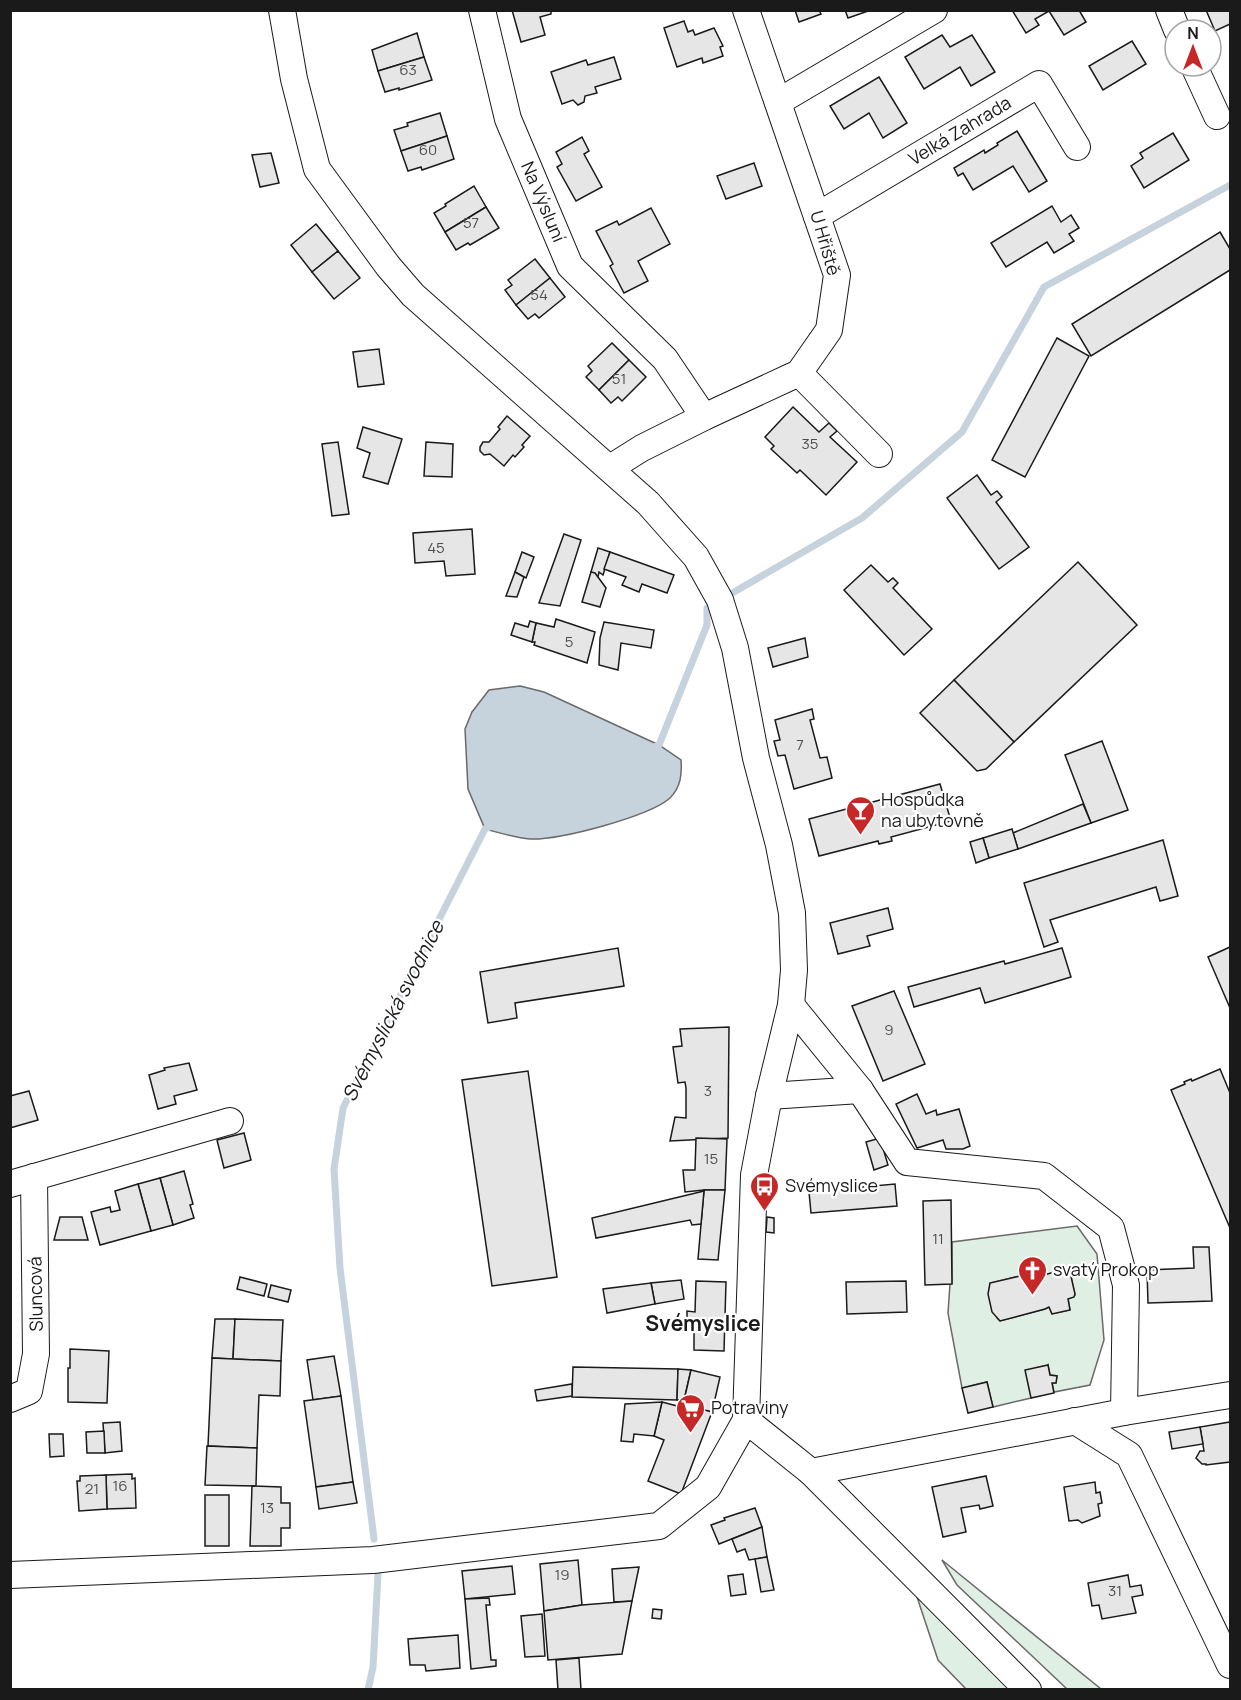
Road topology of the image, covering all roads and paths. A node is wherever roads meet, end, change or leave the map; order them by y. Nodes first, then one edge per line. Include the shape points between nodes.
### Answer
1 (282, 10) edge
2 (482, 10) edge
3 (746, 10) edge
4 (934, 10) edge
5 (1200, 78) edge
6 (778, 102) junction
7 (1217, 116) dead end
8 (1077, 147) dead end
9 (817, 216) junction
10 (799, 373) junction
11 (704, 417) junction
12 (879, 454) dead end
13 (610, 468) junction
14 (791, 1005) junction
15 (860, 1090) junction
16 (769, 1096) junction
17 (230, 1121) dead end
18 (22, 1180) edge
19 (1230, 1395) edge
20 (10, 1399) edge
21 (1124, 1412) junction
22 (746, 1420) junction
23 (1075, 1421) junction
24 (811, 1472) junction
25 (10, 1575) edge
26 (1230, 1665) edge
27 (1028, 1689) edge

1 - 13 street via 294,79 317,169 413,295
2 - 11 street, Na Výsluní via 508,119 570,266 665,358
3 - 6 street, U Hřiště
4 - 6 street
5 - 7 street
6 - 9 street, U Hřiště
8 - 9 street, Velká Zahrada via 1039,84
9 - 10 street, U Hřiště via 837,275 829,330
10 - 11 street
10 - 12 street
11 - 13 street
13 - 14 street via 696,556 720,600 735,648 792,914
14 - 15 street
14 - 16 street
15 - 16 street
15 - 21 street via 907,1162 1044,1176 1111,1228 1126,1284
16 - 22 street via 754,1175
17 - 18 street, Sluncová
18 - 20 street, Sluncová via 36,1354 29,1392
19 - 21 street
21 - 23 street
22 - 24 street
22 - 25 street via 708,1487 659,1526 373,1560
23 - 24 street
23 - 26 street via 1129,1455
24 - 27 street

